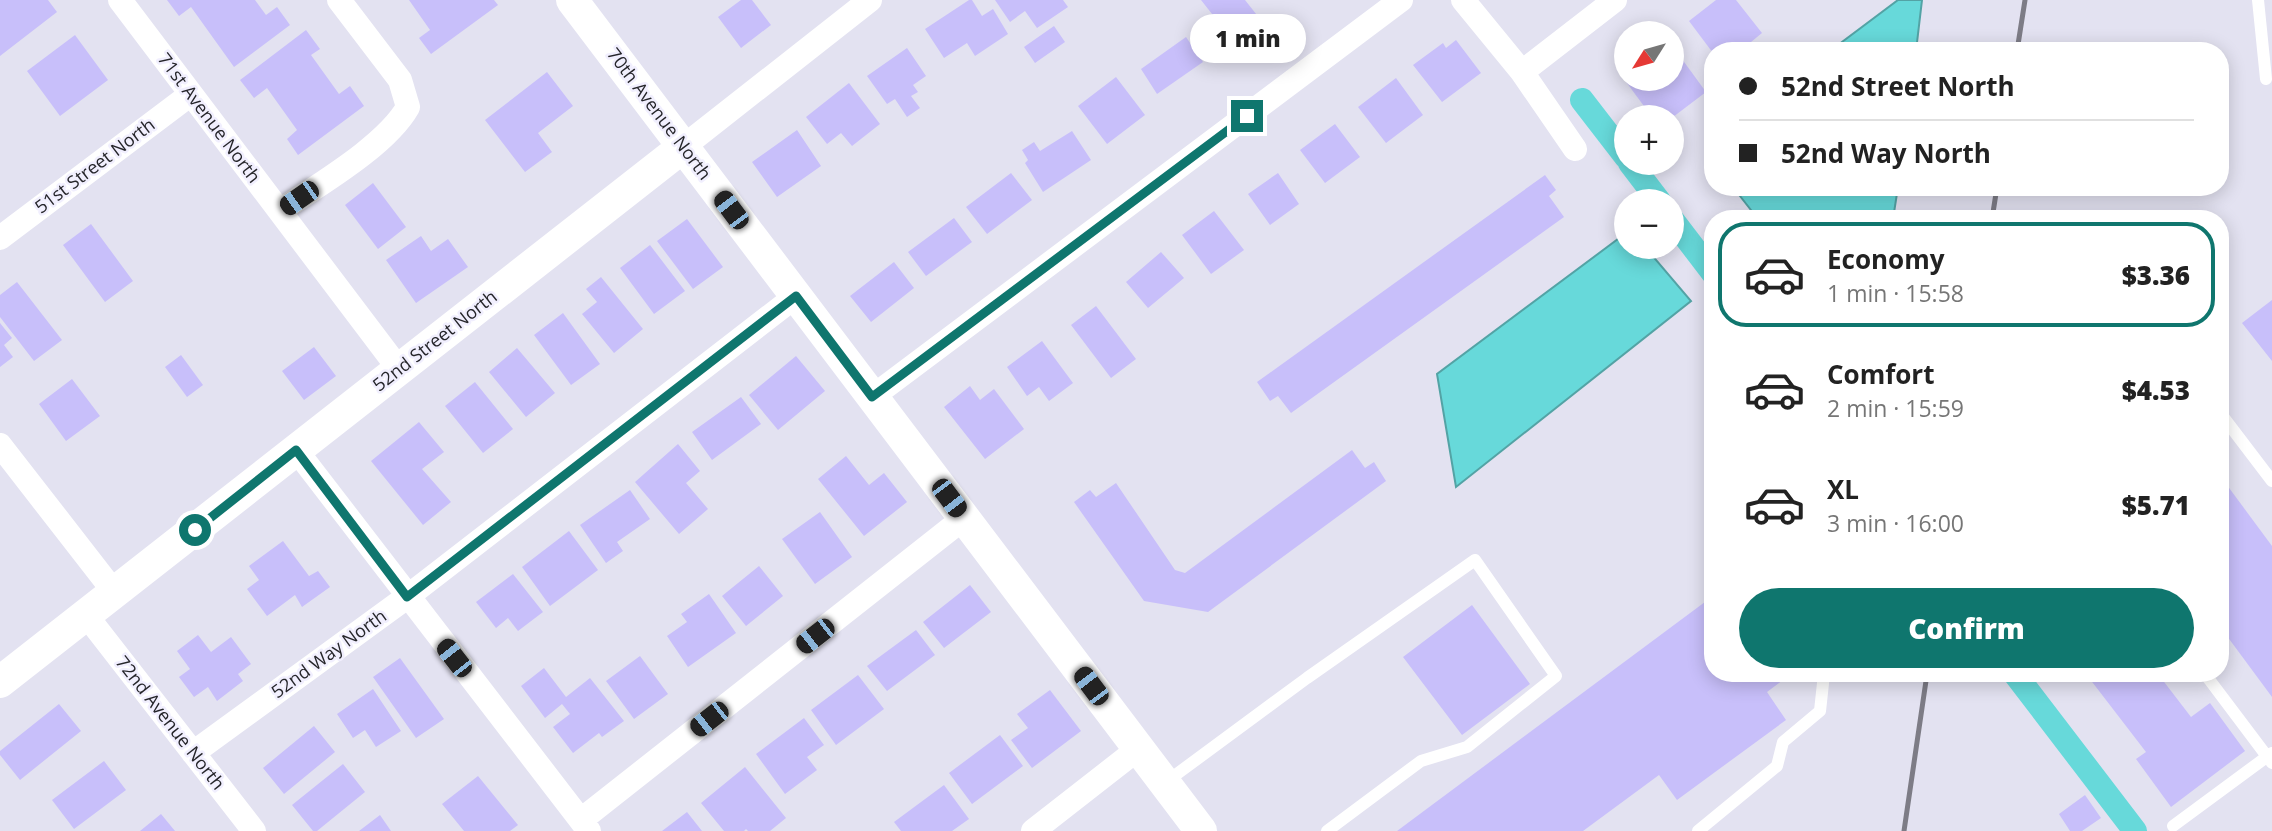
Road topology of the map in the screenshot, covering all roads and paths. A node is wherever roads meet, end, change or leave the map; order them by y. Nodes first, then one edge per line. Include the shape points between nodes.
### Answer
1 (120, 0) edge
2 (339, 0) edge
3 (572, 0) edge
4 (870, 0) edge
5 (1401, 0) edge
6 (1463, 0) edge
7 (1615, 0) edge
8 (2258, 0) edge
9 (1522, 72) junction
10 (2266, 79) dead end
11 (191, 93) junction
12 (683, 146) junction
13 (1575, 149) dead end
14 (279, 211) junction
15 (0, 238) edge
16 (796, 296) junction
17 (399, 369) junction
18 (872, 397) junction
19 (2229, 425) edge
20 (0, 445) edge
21 (296, 450) junction
22 (2272, 481) edge
23 (964, 518) junction
24 (115, 593) junction
25 (407, 597) junction
26 (86, 615) junction
27 (0, 682) edge
28 (1823, 682) edge
29 (2211, 682) edge
30 (1138, 748) junction
31 (193, 753) junction
32 (2270, 758) edge
33 (1165, 783) junction
34 (585, 826) edge
35 (2173, 826) dead end
36 (254, 831) edge
37 (1033, 831) edge
38 (1202, 831) edge
39 (1327, 831) edge
40 (1698, 831) edge

1 - 11 street, 71st Avenue North
2 - 14 street via 400,80 408,107 385,136
3 - 12 street, 70th Avenue North
4 - 12 street, 52nd Street North
5 - 18 street
6 - 9 street
7 - 9 street
8 - 10 lane
9 - 13 street
11 - 14 street, 71st Avenue North
11 - 15 street, 51st Street North
12 - 16 street, 70th Avenue North
12 - 17 street, 52nd Street North
14 - 17 street, 71st Avenue North
16 - 18 street, 70th Avenue North
16 - 25 street, 52nd Way North
17 - 21 street, 52nd Street North
18 - 23 street, 70th Avenue North
19 - 22 lane
20 - 24 street
21 - 24 street, 52nd Street North
21 - 25 street
23 - 30 street, 70th Avenue North
23 - 34 street
24 - 26 street, 52nd Street North
25 - 31 street, 52nd Way North
25 - 34 street
26 - 27 street, 52nd Street North
26 - 31 street, 72nd Avenue North
28 - 40 lane via 1819,711 1783,742 1777,766
29 - 32 lane
30 - 33 street, 70th Avenue North
30 - 37 street
31 - 36 street, 72nd Avenue North
32 - 35 lane
33 - 38 street, 70th Avenue North
33 - 39 lane via 1475,560 1556,676 1467,747 1421,761

